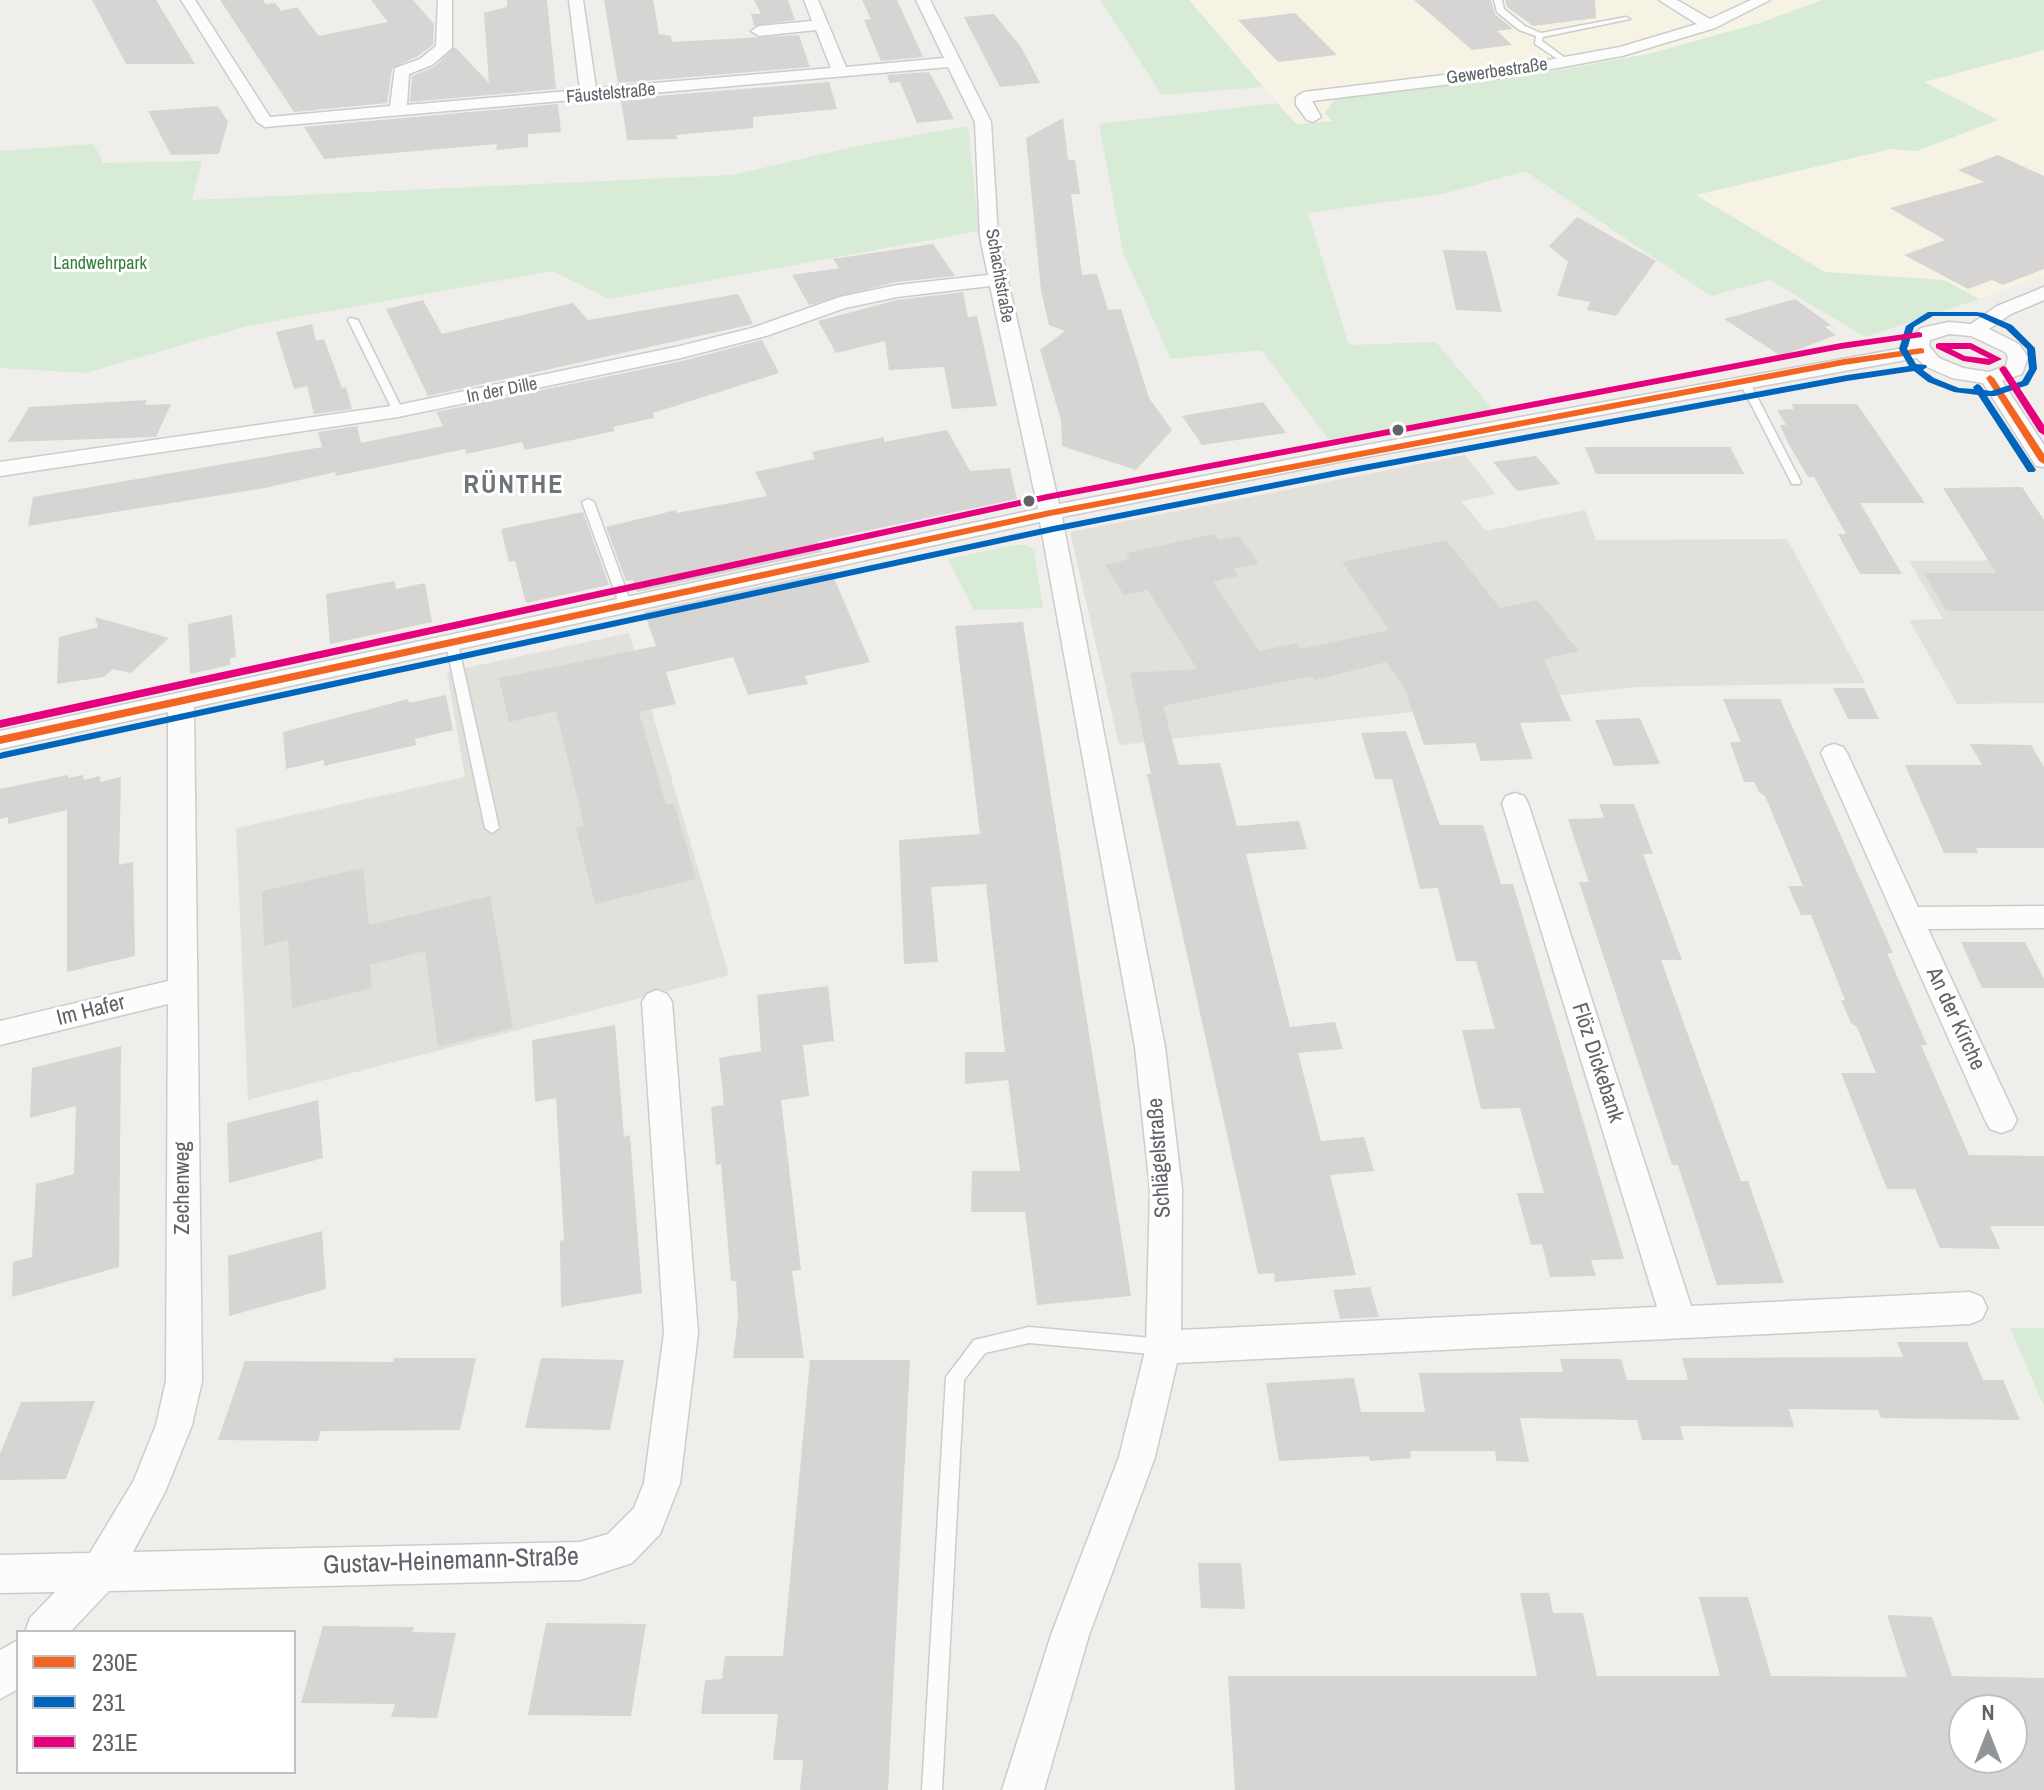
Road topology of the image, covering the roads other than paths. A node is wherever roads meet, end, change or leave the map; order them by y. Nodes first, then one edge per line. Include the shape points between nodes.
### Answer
1 (188, 0) edge
2 (445, 0) edge
3 (576, 0) edge
4 (811, 0) edge
5 (923, 0) edge
6 (1498, 0) edge
7 (1666, 0) edge
8 (1763, 0) edge
9 (1626, 19) dead end
10 (820, 25) junction
11 (1710, 25) junction
12 (759, 31) dead end
13 (1540, 35) junction
14 (956, 62) junction
15 (1565, 62) junction
16 (841, 73) junction
17 (589, 96) junction
18 (398, 111) junction
19 (1313, 117) dead end
20 (997, 280) junction
21 (2044, 293) edge
22 (353, 320) dead end
23 (1975, 330) junction
24 (1921, 351) junction
25 (1990, 378) junction
26 (1744, 381) junction
27 (398, 411) junction
28 (2044, 461) edge
29 (0, 469) edge
30 (1796, 482) dead end
31 (588, 502) dead end
32 (1050, 513) junction
33 (626, 606) junction
34 (452, 644) junction
35 (181, 703) junction
36 (0, 740) edge
37 (1834, 753) dead end
38 (1515, 803) dead end
39 (492, 828) dead end
40 (2044, 917) edge
41 (1909, 918) junction
42 (182, 989) junction
43 (657, 1002) dead end
44 (0, 1033) edge
45 (2001, 1120) dead end
46 (1970, 1308) dead end
47 (1679, 1323) junction
48 (1163, 1347) junction
49 (101, 1571) junction
50 (0, 1574) edge
51 (46, 1630) edge
52 (16, 1662) edge
53 (0, 1679) edge
54 (932, 1790) edge
55 (1023, 1790) edge

1 - 18 street, Fäustelstraße via 265,122
2 - 18 street via 444,48 401,71
3 - 17 street
4 - 10 street
5 - 14 street, Schachtstraße
6 - 13 lane via 1500,10
7 - 11 street
8 - 11 street, Gewerbestraße
9 - 13 lane
10 - 12 street
10 - 16 street
11 - 15 street, Gewerbestraße
13 - 15 lane via 1538,42
14 - 16 street, Fäustelstraße
14 - 20 street, Schachtstraße via 983,122 989,237
15 - 19 street, Gewerbestraße via 1304,97
16 - 17 street, Fäustelstraße
17 - 18 street, Fäustelstraße
20 - 27 street, In der Dille via 840,303 681,352
20 - 32 street, Schachtstraße
21 - 23 street
22 - 27 lane
23 - 24 street via 1928,332 1920,338
23 - 25 street via 2006,344 2018,357 2011,373
24 - 25 street via 1948,370
24 - 26 street
25 - 28 street
26 - 30 lane
26 - 32 street
27 - 29 street, In der Dille
31 - 33 lane
32 - 33 street
32 - 48 street, Schlägelstraße via 1150,1047 1166,1189
33 - 34 street
34 - 35 street
34 - 39 lane
35 - 36 street
35 - 42 street, Zechenweg
37 - 41 street, An der Kirche
38 - 47 street, Flöz Dickebank
40 - 41 street
41 - 45 street, An der Kirche
42 - 44 street, Im Hafer
42 - 49 street, Zechenweg via 184,1381 174,1425 147,1492
43 - 49 street, Gustav-Heinemann-Straße via 681,1333 662,1483 647,1521 619,1550 580,1561
46 - 47 street
47 - 48 street
48 - 54 lane via 1029,1335 980,1346 955,1377
48 - 55 street, Schlägelstraße via 1137,1457 1070,1635
49 - 50 street, Gustav-Heinemann-Straße
49 - 51 street, Zechenweg
52 - 53 street

